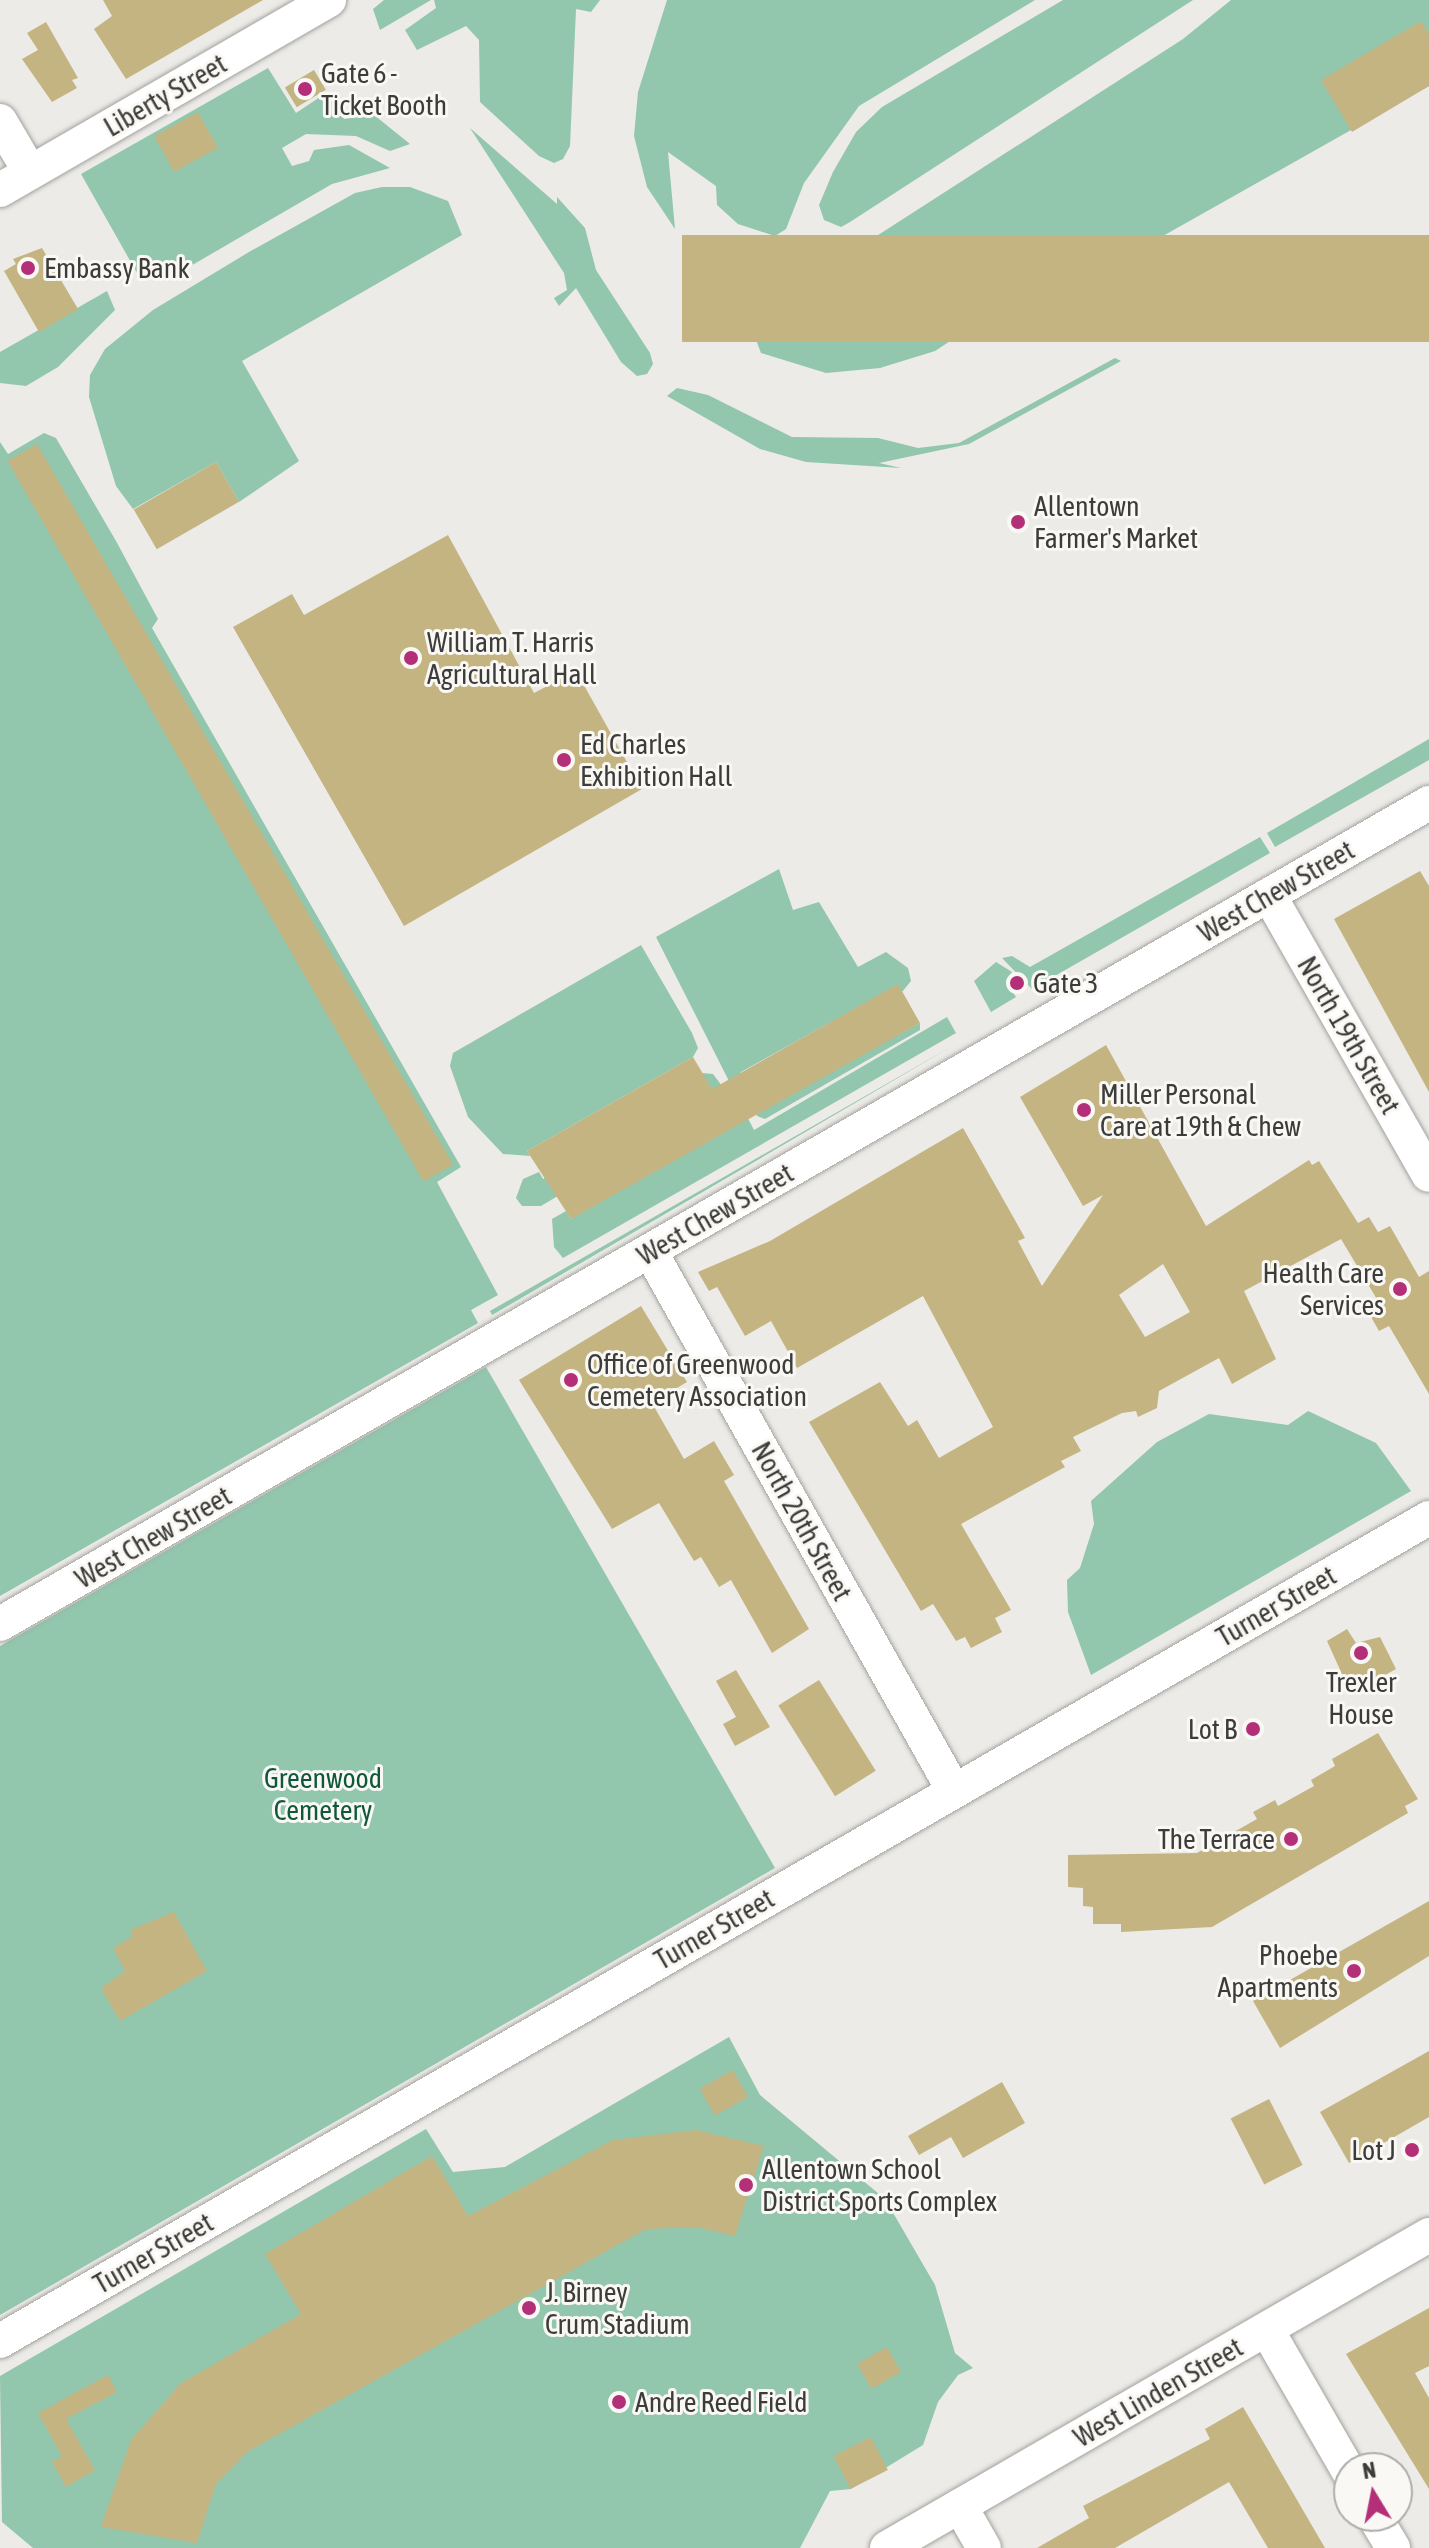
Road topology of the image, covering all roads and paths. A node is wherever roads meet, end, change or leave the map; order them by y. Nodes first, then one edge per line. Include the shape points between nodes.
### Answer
1 (329, 0) edge
2 (0, 121) edge
3 (30, 172) junction
4 (0, 190) edge
5 (1429, 803) edge
6 (1269, 895) junction
7 (1429, 1175) edge
8 (650, 1251) junction
9 (1429, 1518) edge
10 (0, 1624) edge
11 (954, 1791) junction
12 (1429, 2235) edge
13 (1267, 2330) junction
14 (0, 2341) edge
15 (1337, 2452) edge
16 (960, 2506) junction
17 (887, 2548) edge
18 (984, 2548) edge

1 - 3 street, Liberty Street
2 - 3 street
3 - 4 street, Liberty Street
5 - 6 street, West Chew Street
6 - 7 street, North 19th Street
6 - 8 street, West Chew Street
8 - 10 street, West Chew Street
8 - 11 street, North 20th Street
9 - 11 street, Turner Street
11 - 14 street, Turner Street
12 - 13 street, West Linden Street
13 - 15 street
13 - 16 street, West Linden Street
16 - 17 street, West Linden Street
16 - 18 street

